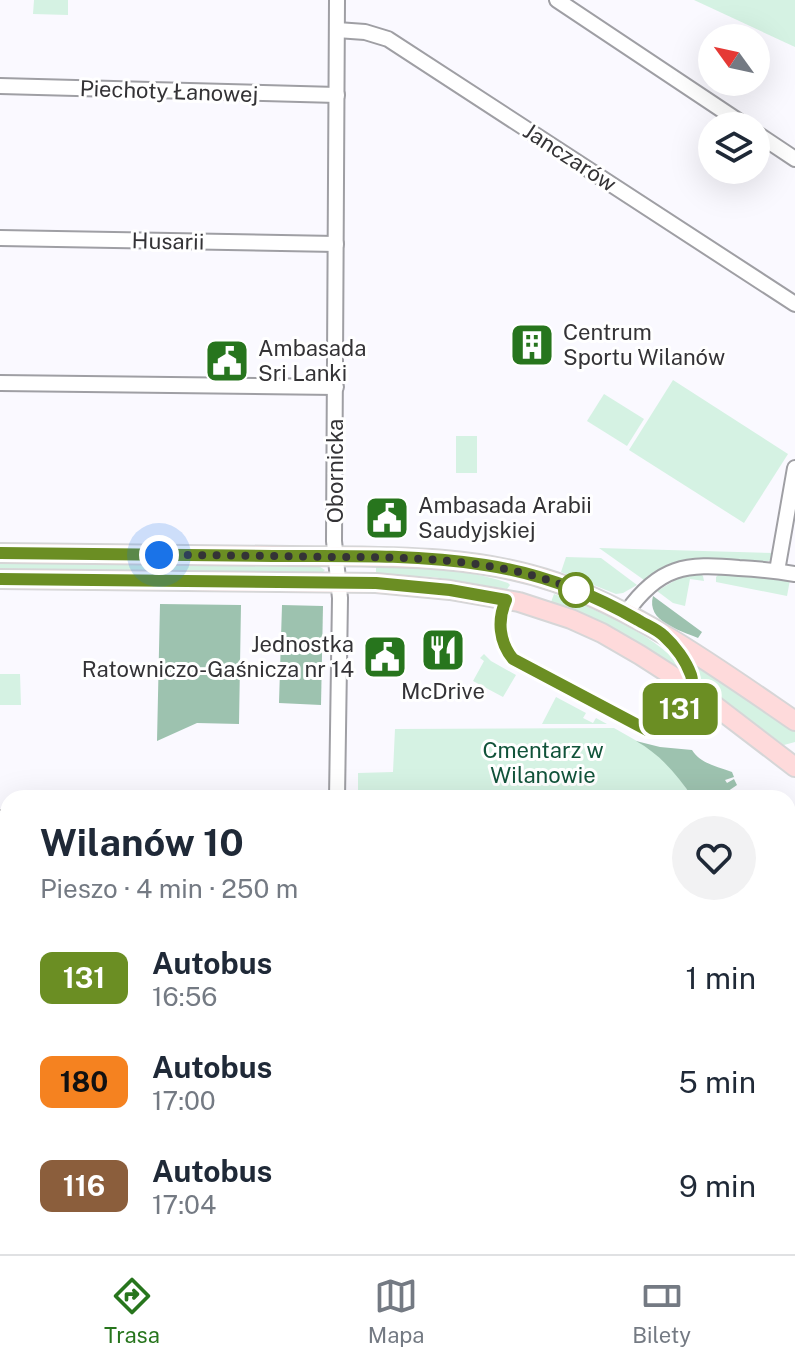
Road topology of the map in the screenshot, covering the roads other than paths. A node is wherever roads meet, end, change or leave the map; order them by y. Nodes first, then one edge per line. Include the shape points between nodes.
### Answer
1 (337, 0) edge
2 (557, 0) edge
3 (337, 30) junction
4 (0, 86) edge
5 (337, 95) junction
6 (725, 112) edge
7 (770, 142) edge
8 (795, 159) edge
9 (0, 238) edge
10 (336, 244) junction
11 (795, 304) edge
12 (0, 383) edge
13 (336, 387) junction
14 (795, 468) edge
15 (0, 553) edge
16 (336, 557) junction
17 (777, 571) junction
18 (795, 574) edge
19 (0, 579) edge
20 (338, 582) junction
21 (626, 613) junction
22 (795, 721) edge
23 (795, 767) edge
24 (337, 790) edge

1 - 3 street, Obornicka
2 - 6 street
3 - 5 street, Obornicka
3 - 11 street, Janczarów via 388,39
4 - 5 street, Piechoty Łanowej
5 - 10 street, Obornicka
7 - 8 street
9 - 10 street, Husarii
10 - 13 street, Obornicka
12 - 13 street
13 - 16 street, Obornicka
14 - 17 street
15 - 16 main road
16 - 20 street, Obornicka
16 - 21 main road via 488,565 553,581
17 - 18 street
17 - 21 street via 683,568 660,578
19 - 20 main road
20 - 23 main road via 412,585 519,602 571,619 693,689
20 - 24 street, Obornicka
21 - 22 main road

